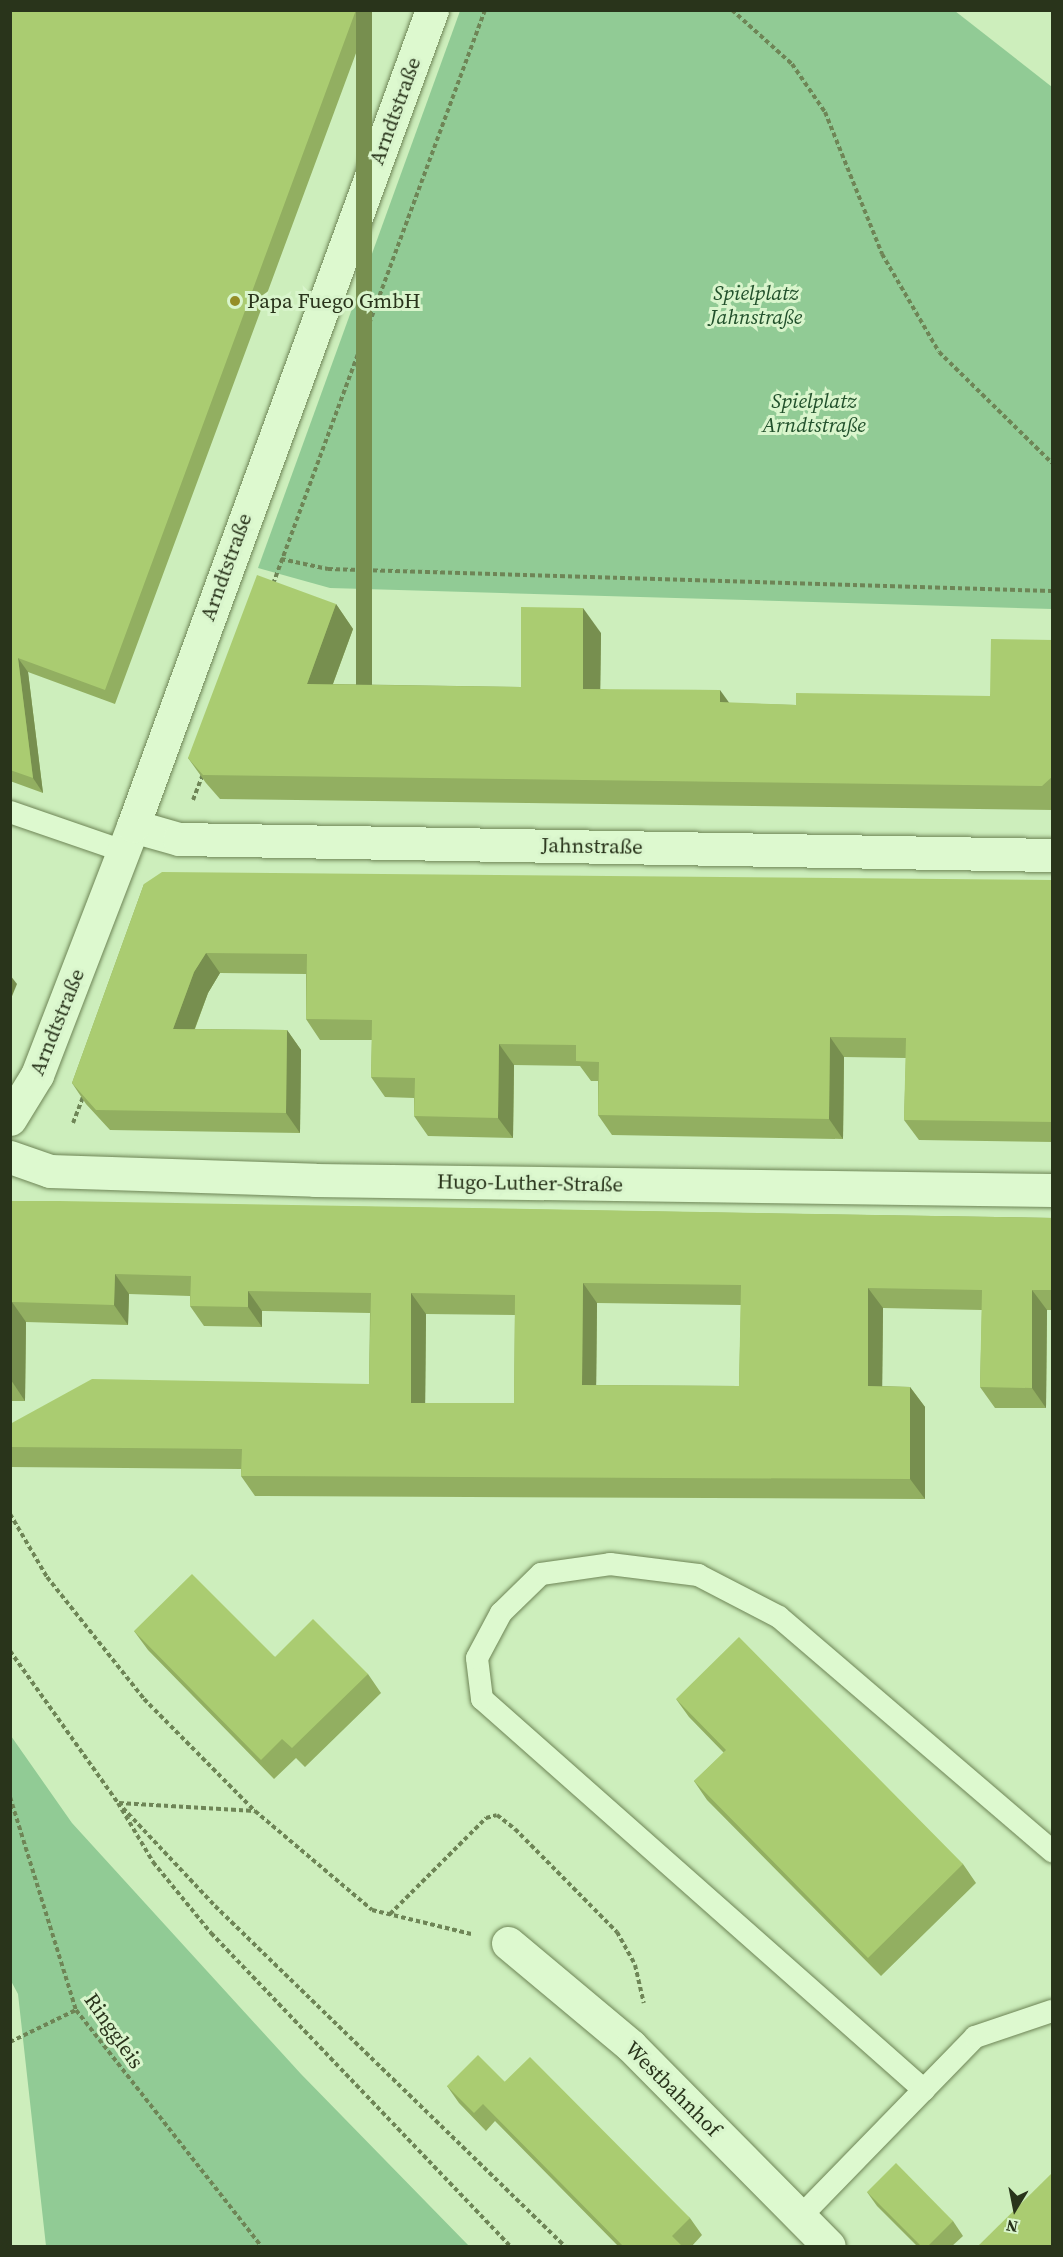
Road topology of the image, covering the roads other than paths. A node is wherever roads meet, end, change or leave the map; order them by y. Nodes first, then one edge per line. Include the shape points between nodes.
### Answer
1 (432, 10) edge
2 (10, 812) edge
3 (128, 838) junction
4 (1053, 855) edge
5 (10, 1119) edge
6 (10, 1156) edge
7 (1053, 1190) edge
8 (1053, 1851) edge
9 (508, 1943) road end
10 (1053, 2011) edge
11 (924, 2090) junction
12 (800, 2217) junction
13 (829, 2247) edge

1 - 3 street, Arndtstraße
2 - 3 lane
3 - 4 street, Jahnstraße
3 - 5 street, Arndtstraße via 37,1075
6 - 7 street, Hugo-Luther-Straße via 50,1171 315,1180
8 - 11 lane via 779,1617 699,1575 610,1564 541,1574 501,1613 477,1658 482,1699
9 - 12 street, Westbahnhof via 631,2046
10 - 11 lane via 975,2037
11 - 12 lane
12 - 13 street, Westbahnhof

